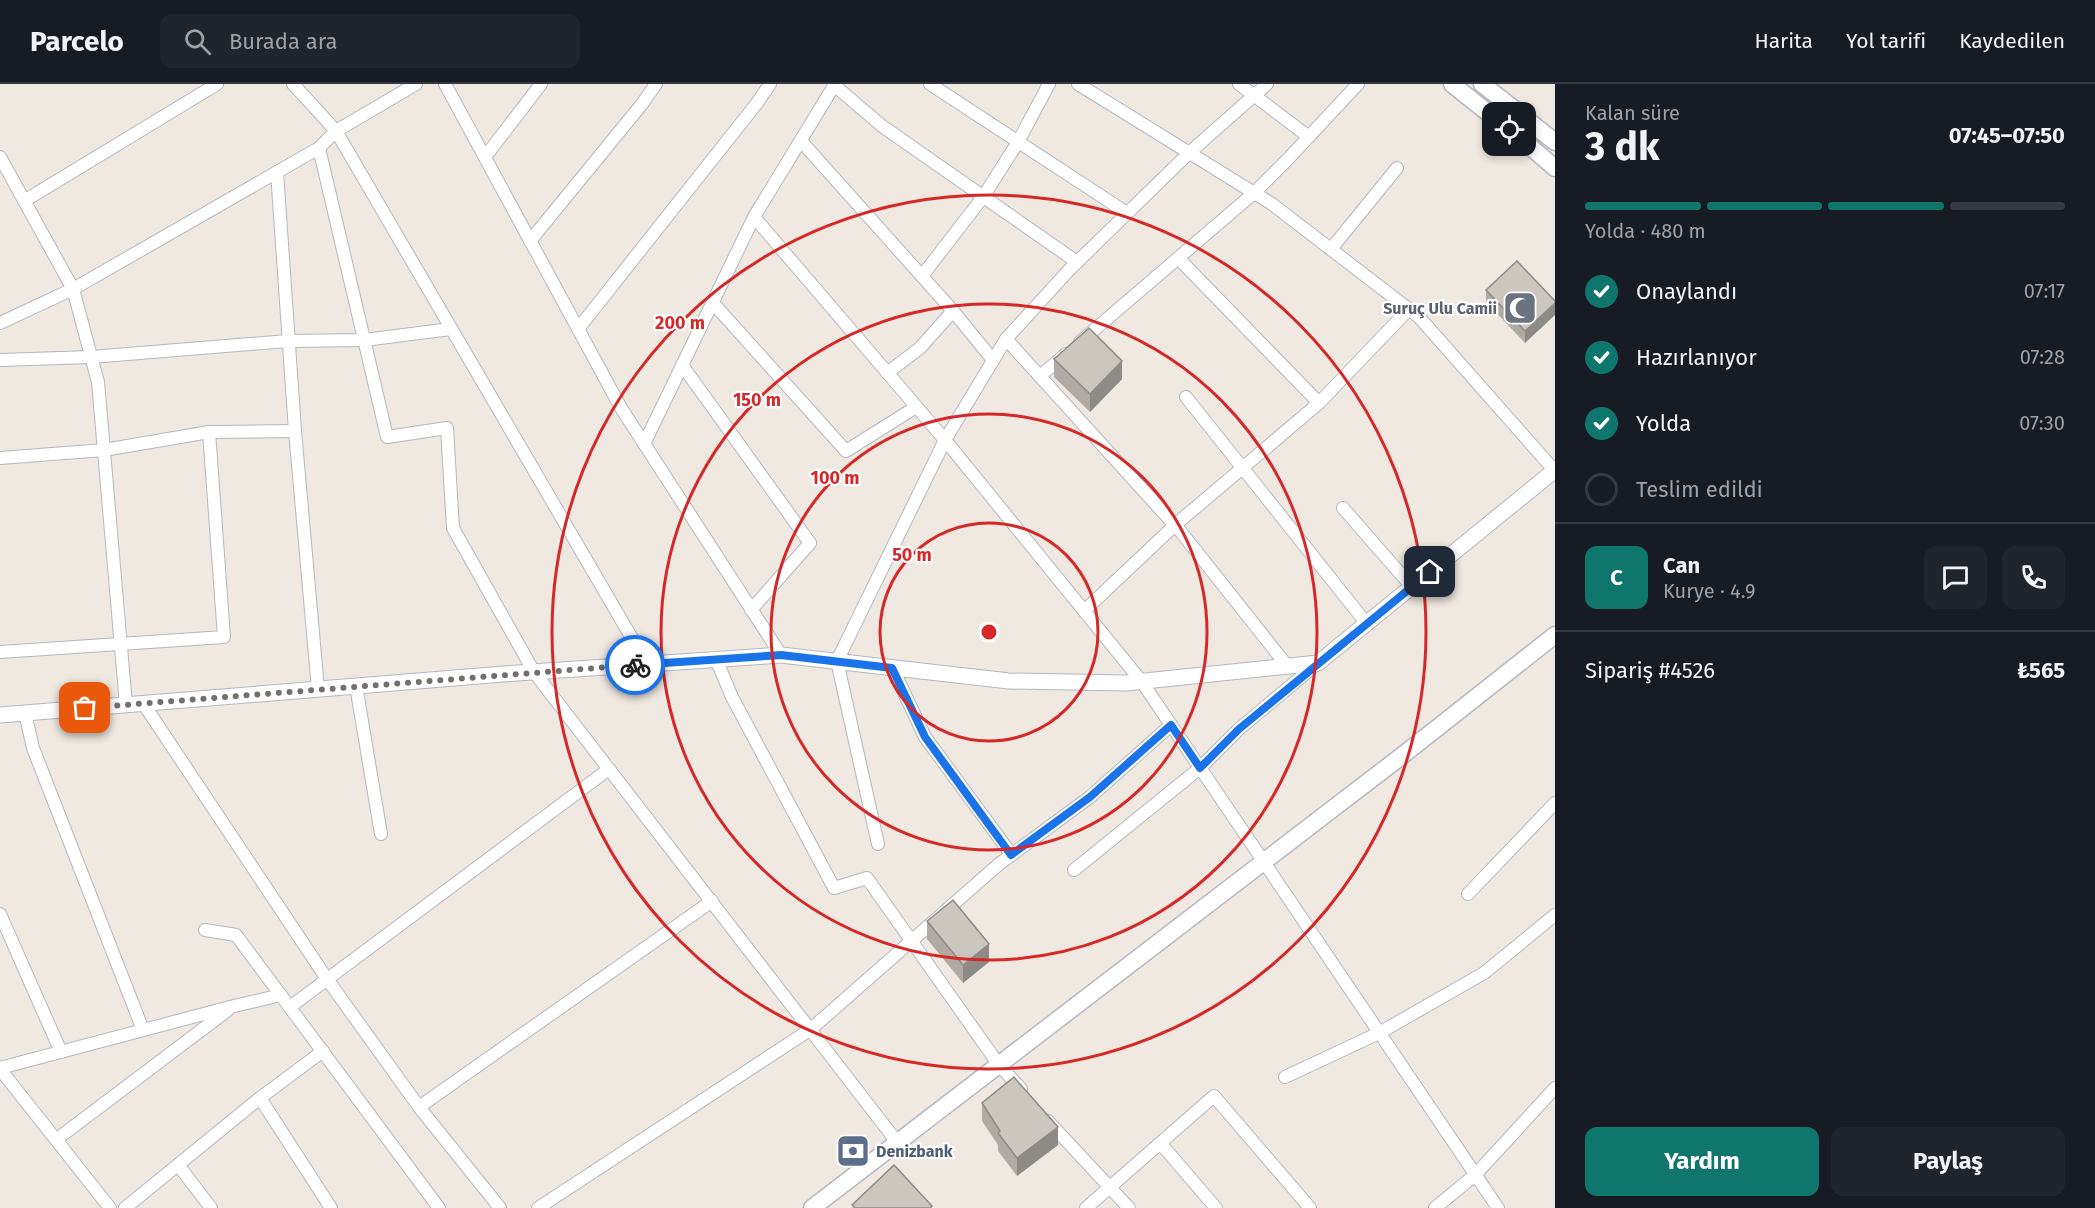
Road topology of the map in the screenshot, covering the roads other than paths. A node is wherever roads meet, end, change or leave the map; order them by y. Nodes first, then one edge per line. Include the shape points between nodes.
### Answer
1 (217, 84) edge
2 (293, 84) edge
3 (416, 84) edge
4 (445, 84) edge
5 (541, 84) edge
6 (656, 84) edge
7 (770, 84) edge
8 (930, 84) edge
9 (1049, 84) edge
10 (1078, 84) edge
11 (1239, 84) edge
12 (1267, 84) edge
13 (1358, 84) edge
14 (1452, 84) edge
15 (1482, 84) edge
16 (835, 85) edge
17 (1255, 95) junction
18 (1505, 102) edge
19 (1482, 108) edge
20 (1536, 127) edge
21 (336, 131) junction
22 (1309, 137) junction
23 (801, 141) junction
24 (1018, 142) junction
25 (1555, 142) edge
26 (319, 148) junction
27 (1536, 152) edge
28 (1189, 153) junction
29 (484, 156) junction
30 (0, 157) edge
31 (1397, 168) dead end
32 (1555, 168) edge
33 (277, 172) junction
34 (1254, 193) junction
35 (983, 197) junction
36 (24, 201) junction
37 (1128, 213) junction
38 (754, 217) junction
39 (530, 241) junction
40 (1331, 249) junction
41 (1179, 259) junction
42 (1077, 262) junction
43 (922, 276) junction
44 (73, 289) junction
45 (713, 303) junction
46 (1409, 309) junction
47 (953, 311) junction
48 (0, 323) edge
49 (451, 329) junction
50 (578, 329) junction
51 (1006, 339) junction
52 (364, 340) junction
53 (288, 341) junction
54 (91, 357) junction
55 (0, 360) edge
56 (993, 360) junction
57 (682, 365) junction
58 (887, 373) junction
59 (1040, 376) junction
60 (1186, 397) dead end
61 (1319, 403) junction
62 (916, 407) junction
63 (295, 431) junction
64 (209, 432) junction
65 (945, 440) junction
66 (644, 444) junction
67 (104, 450) junction
68 (0, 458) edge
69 (1241, 469) junction
70 (1555, 470) edge
71 (1343, 508) dead end
72 (1175, 525) junction
73 (1412, 587) junction
74 (751, 610) junction
75 (1084, 612) junction
76 (1367, 624) junction
77 (1555, 635) edge
78 (120, 643) junction
79 (0, 652) edge
80 (781, 655) junction
81 (716, 659) junction
82 (837, 661) junction
83 (1318, 663) junction
84 (647, 664) junction
85 (1288, 667) junction
86 (892, 668) junction
87 (534, 672) junction
88 (1142, 682) junction
89 (356, 686) junction
90 (318, 689) junction
91 (143, 704) junction
92 (126, 705) junction
93 (25, 713) junction
94 (0, 715) edge
95 (1171, 725) junction
96 (1200, 768) junction
97 (609, 769) junction
98 (1555, 803) edge
99 (381, 834) dead end
100 (878, 844) dead end
101 (1011, 855) junction
102 (1263, 862) junction
103 (1074, 870) dead end
104 (1468, 894) dead end
105 (712, 901) junction
106 (0, 914) edge
107 (1555, 915) edge
108 (205, 930) dead end
109 (910, 939) junction
110 (327, 979) junction
111 (281, 995) junction
112 (234, 1006) junction
113 (290, 1007) junction
114 (811, 1029) junction
115 (144, 1030) junction
116 (1379, 1033) junction
117 (323, 1051) junction
118 (61, 1052) junction
119 (999, 1065) junction
120 (0, 1069) edge
121 (1285, 1077) dead end
122 (1555, 1088) edge
123 (260, 1098) junction
124 (1029, 1099) edge
125 (419, 1107) junction
126 (1044, 1116) edge
127 (57, 1139) junction
128 (897, 1142) junction
129 (1161, 1144) junction
130 (179, 1166) junction
131 (1475, 1174) junction
132 (1109, 1187) junction
133 (817, 1206) edge
134 (110, 1208) edge
135 (125, 1208) edge
136 (211, 1208) edge
137 (331, 1208) edge
138 (440, 1208) edge
139 (500, 1208) edge
140 (538, 1208) edge
141 (1086, 1208) edge
142 (1129, 1208) edge
143 (1216, 1208) edge
144 (1310, 1208) edge
145 (1435, 1208) edge
146 (1498, 1208) edge

1 - 36 street
2 - 21 street
3 - 21 street
4 - 29 street
5 - 29 street
6 - 39 street
7 - 50 street
8 - 24 street
9 - 24 street
10 - 28 street
11 - 17 street
12 - 17 street
13 - 22 street
14 - 19 main road
15 - 18 main road
16 - 23 street
16 - 35 street via 882,126
17 - 22 street
17 - 28 street
20 - 25 main road
21 - 26 street
21 - 49 street
22 - 34 street
23 - 38 street
23 - 43 street
24 - 35 street
24 - 37 street
26 - 33 street
26 - 52 street
27 - 32 main road
28 - 34 street
28 - 37 street
29 - 39 street
30 - 36 street
31 - 40 street
33 - 44 street
33 - 53 street
34 - 40 street
34 - 41 street
35 - 42 street
35 - 43 street
36 - 44 street
37 - 42 street
38 - 45 street
38 - 58 street
39 - 50 street
40 - 46 street
41 - 59 street
41 - 61 street
42 - 51 street
43 - 47 street
44 - 48 street
44 - 54 street
45 - 57 street
45 - 62 street via 846,451
46 - 61 street
46 - 70 street
47 - 56 street
47 - 58 street via 920,348
49 - 52 street
49 - 84 street
50 - 66 street
51 - 56 street
51 - 59 street
52 - 53 street
52 - 87 street via 387,437 447,428 453,528
53 - 54 street
53 - 63 street
54 - 55 street
54 - 67 street via 98,382
56 - 65 street
57 - 66 street
57 - 74 street via 810,543
58 - 62 street
59 - 72 street
60 - 69 street
61 - 69 street
62 - 65 street
63 - 64 street
63 - 90 street
64 - 67 street
64 - 78 street via 224,637
65 - 75 street
65 - 82 street
66 - 74 street
67 - 68 street
67 - 78 street
69 - 72 street
69 - 76 street
70 - 73 street
71 - 73 street
72 - 75 street
72 - 85 street
73 - 76 street
74 - 80 street
75 - 88 street
76 - 83 street
77 - 102 main road
78 - 79 street
78 - 92 street
80 - 81 street
80 - 82 street
81 - 84 street
81 - 109 street via 732,697 834,888 867,878
82 - 86 street
82 - 100 street
83 - 85 street
83 - 96 street via 1239,729
84 - 87 street
85 - 88 street
86 - 88 street via 1009,681
86 - 101 street via 925,737
87 - 89 street
87 - 97 street
88 - 95 street
89 - 90 street
89 - 99 street
90 - 91 street
91 - 92 street
91 - 110 street
92 - 93 street
93 - 94 street
93 - 115 street via 33,748
95 - 96 street
95 - 101 street via 1090,797
96 - 102 street
96 - 103 street
97 - 105 street
97 - 110 street
98 - 104 street
101 - 109 street
102 - 116 street
102 - 119 main road
105 - 114 street
105 - 125 street
106 - 118 street
107 - 116 street via 1484,973
108 - 111 street via 236,935
109 - 114 street
109 - 119 street
110 - 113 street
110 - 125 street
111 - 112 street
111 - 113 street
112 - 115 street
112 - 127 street
113 - 117 street
114 - 128 street
114 - 140 street
115 - 118 street
116 - 121 street
116 - 131 street
117 - 123 street
117 - 138 street
118 - 120 street
119 - 124 street
119 - 128 main road
120 - 127 street
122 - 131 street
123 - 130 street
123 - 137 street
125 - 139 street
126 - 132 street
127 - 134 street
128 - 133 main road
129 - 132 street
129 - 143 street
129 - 144 street via 1214,1096
130 - 135 street
130 - 136 street
131 - 145 street
131 - 146 street
132 - 141 street
132 - 142 street

